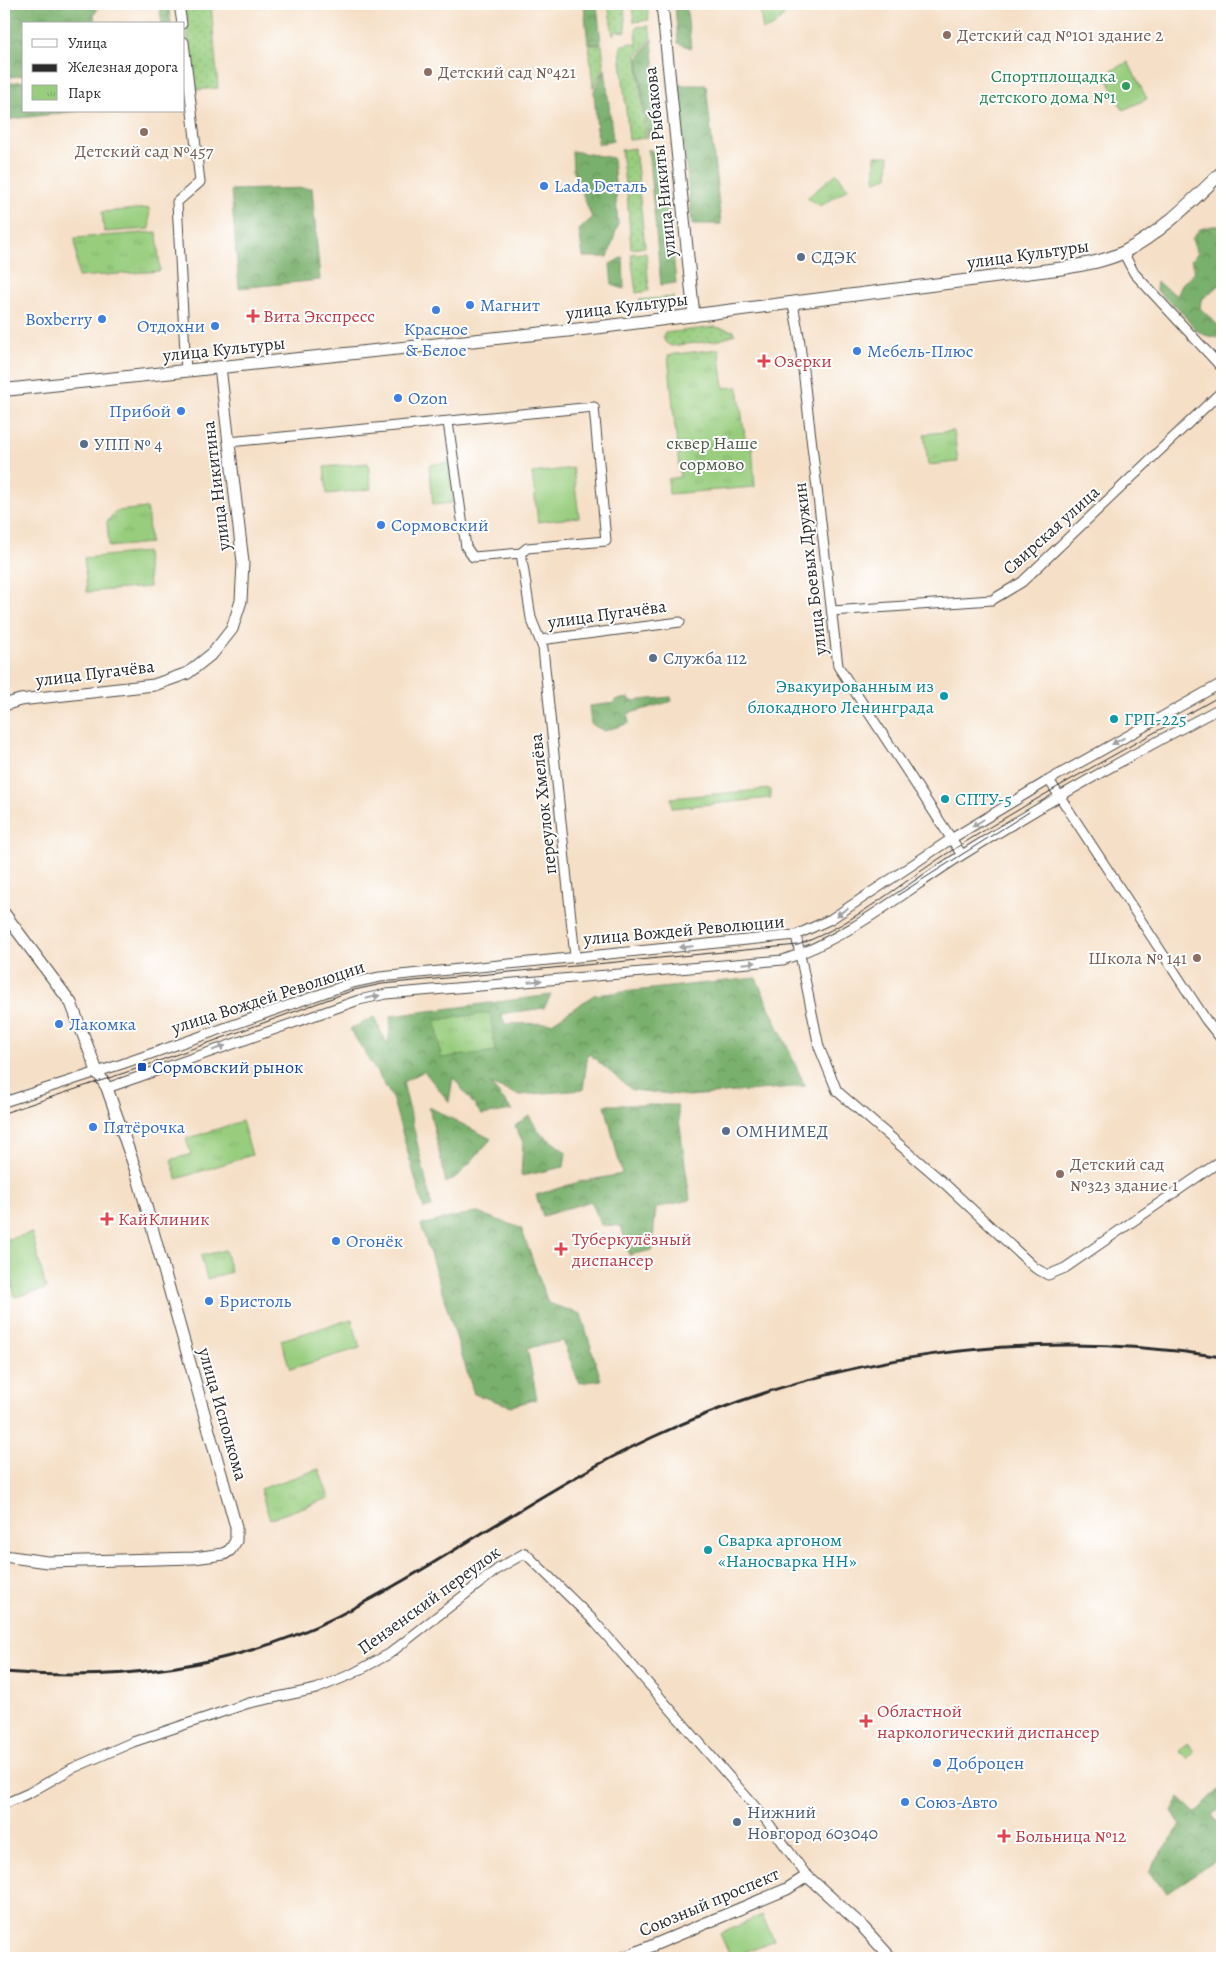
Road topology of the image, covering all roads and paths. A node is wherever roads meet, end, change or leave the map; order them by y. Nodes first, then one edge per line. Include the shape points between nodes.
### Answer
1 (179, 4) edge
2 (662, 4) edge
3 (182, 22) edge
4 (185, 51) edge
5 (1222, 172) edge
6 (1124, 252) junction
7 (793, 304) junction
8 (694, 316) junction
9 (220, 368) junction
10 (1222, 368) edge
11 (186, 371) junction
12 (4, 390) edge
13 (1222, 391) edge
14 (448, 422) junction
15 (229, 442) junction
16 (521, 553) junction
17 (241, 601) joint
18 (832, 611) junction
19 (680, 622) dead end
20 (541, 644) junction
21 (1222, 683) edge
22 (4, 705) edge
23 (1222, 707) edge
24 (1049, 780) junction
25 (1059, 795) junction
26 (952, 839) junction
27 (962, 855) junction
28 (4, 913) edge
29 (796, 936) junction
30 (799, 955) junction
31 (574, 957) junction
32 (1222, 1040) edge
33 (97, 1072) junction
34 (107, 1088) junction
35 (4, 1102) edge
36 (1222, 1160) edge
37 (4, 1556) edge
38 (4, 1804) edge
39 (807, 1876) junction
40 (623, 1958) edge
41 (891, 1958) edge

1 - 3 street
2 - 8 street, улица Никиты Рыбакова
4 - 11 street via 200,182 177,202
5 - 6 main road, улица Культуры via 1176,215
6 - 7 main road, улица Культуры via 1065,268
6 - 10 street via 1134,273
7 - 8 main road, улица Культуры
7 - 18 street, улица Боевых Дружин
8 - 9 main road, улица Культуры
9 - 11 main road, улица Культуры
9 - 15 street, улица Никитина
11 - 12 main road, улица Культуры
13 - 18 street, Свирская улица via 1022,582 992,600
14 - 15 street
14 - 16 street via 466,547 473,557
14 - 16 street via 594,407 606,541 527,548
15 - 17 street, улица Никитина via 243,562
16 - 20 street, переулок Хмелёва via 531,618
17 - 22 street, улица Пугачёва via 232,629 188,674 154,685 20,700
18 - 26 street, улица Боевых Дружин via 838,666
19 - 20 street, улица Пугачёва
20 - 31 street, переулок Хмелёва
21 -> 24 street, улица Вождей Революции
23 - 25 street, улица Вождей Революции
24 - 25 street
24 -> 26 street, улица Вождей Революции
25 - 27 street, улица Вождей Революции
25 - 32 street
26 - 27 street, улица Боевых Дружин
26 -> 29 street, улица Вождей Революции via 832,919
27 - 30 street, улица Вождей Революции via 846,931
28 - 33 street, улица Исполкома via 71,1003
29 - 30 street
29 -> 31 street, улица Вождей Революции
34 -> 30 street, улица Вождей Революции via 333,1008 386,994 783,960
30 - 36 street via 819,1047 837,1091 944,1183 1035,1268 1048,1275 1065,1268
31 - 33 street, улица Вождей Революции via 380,977 352,983
33 - 34 street, улица Исполкома
33 - 35 street, улица Вождей Революции
34 - 37 street, улица Исполкома via 154,1233 236,1527 236,1541 224,1554 194,1558 47,1562
38 - 39 street, Пензенский переулок via 73,1768 143,1738 249,1703 316,1689 352,1674 389,1654 499,1568 525,1553 599,1627 764,1817
39 - 40 street, Союзный проспект via 787,1888
39 - 41 street via 860,1924

